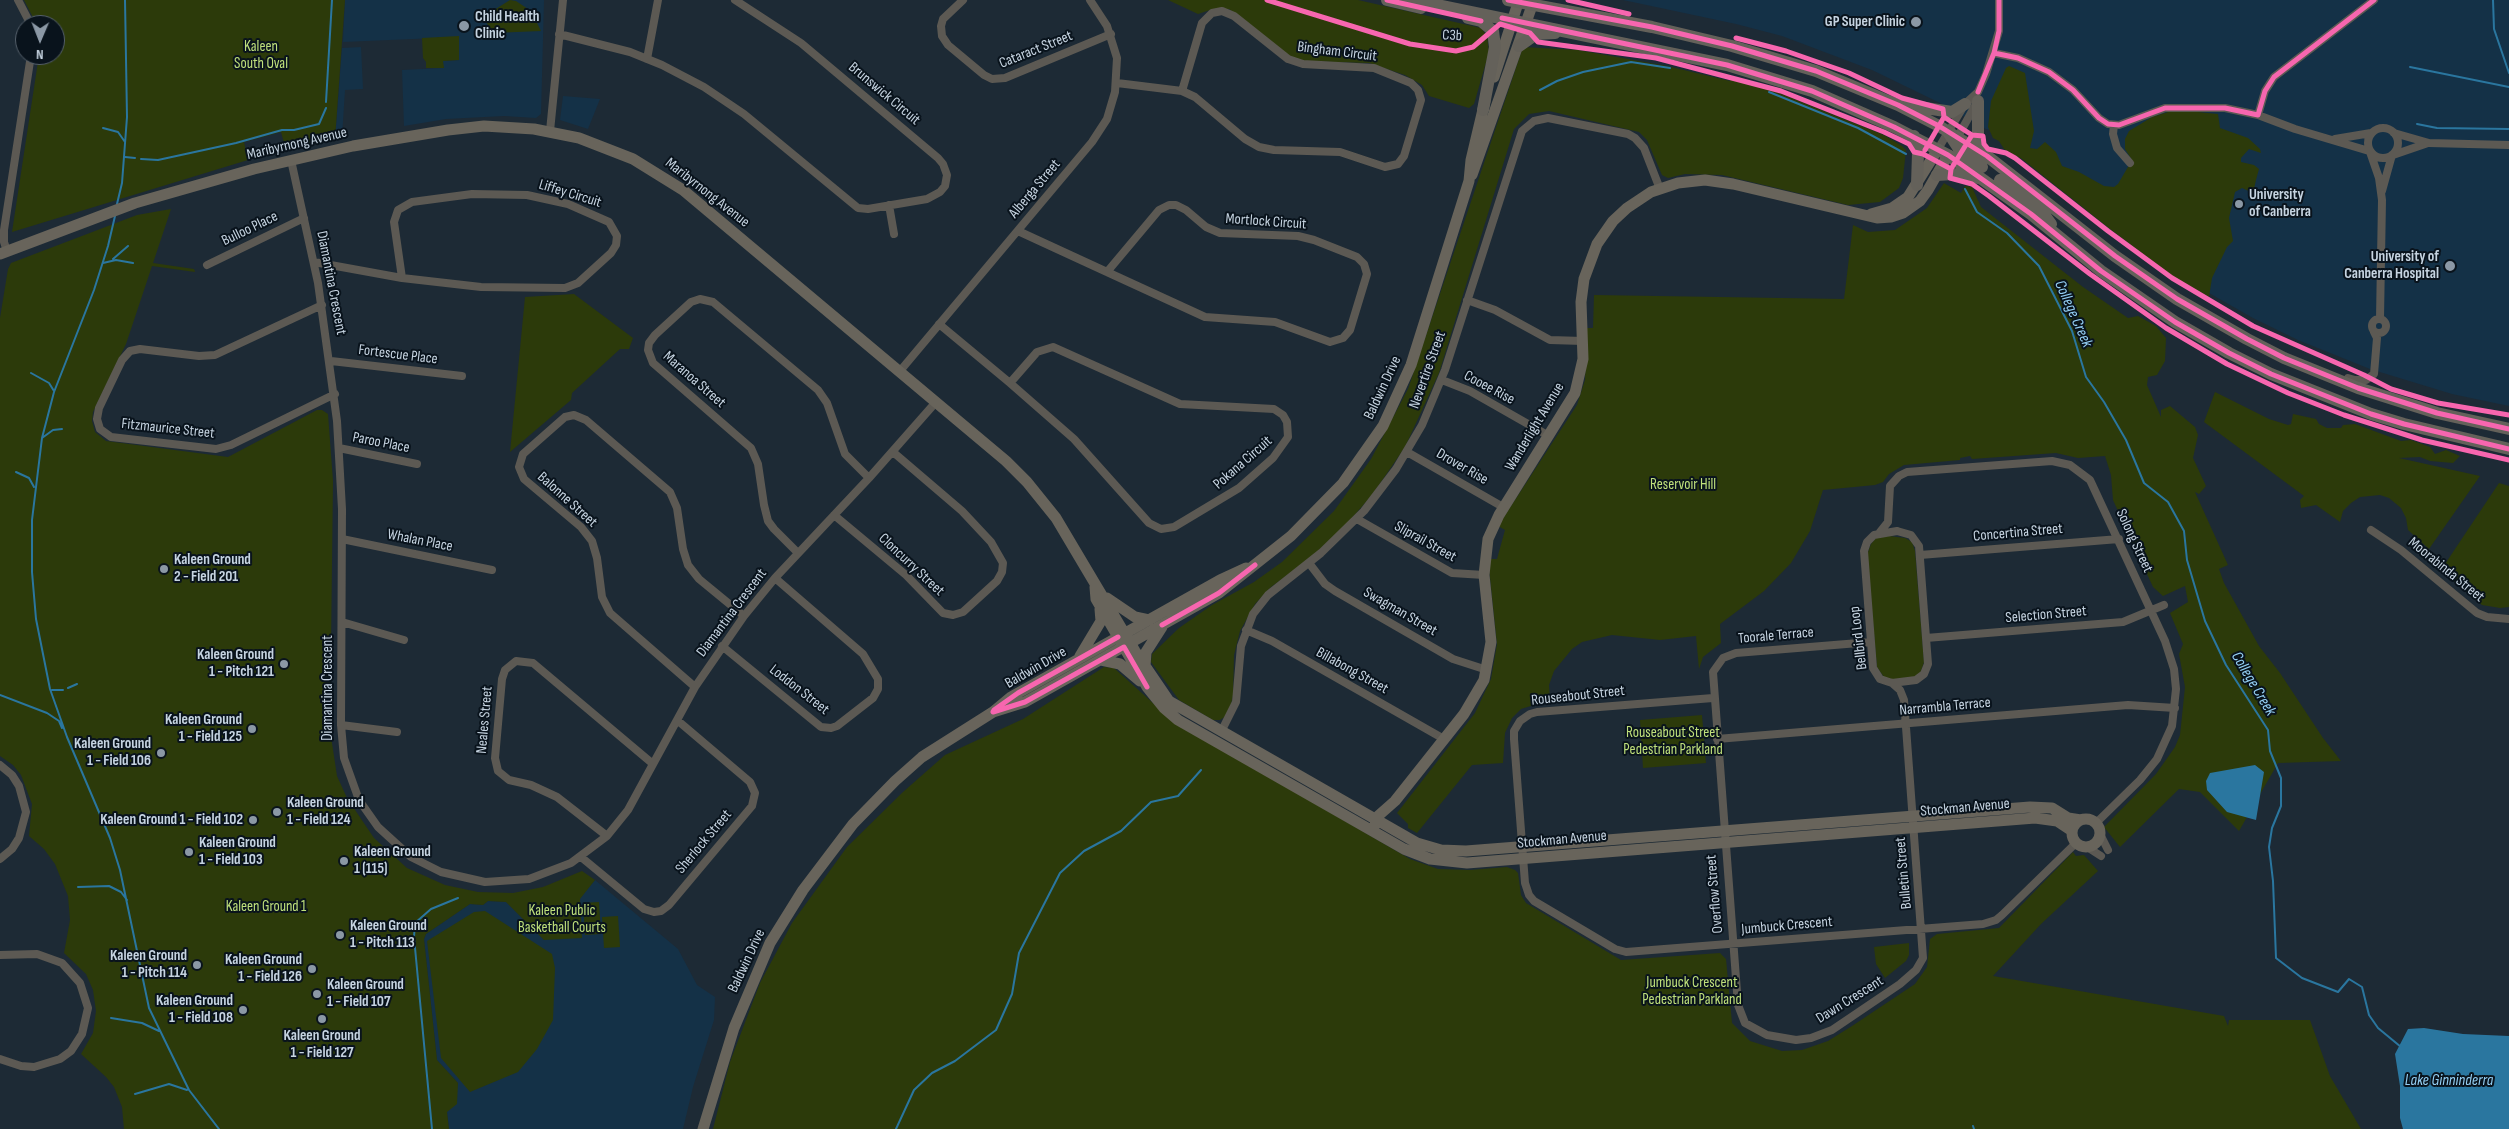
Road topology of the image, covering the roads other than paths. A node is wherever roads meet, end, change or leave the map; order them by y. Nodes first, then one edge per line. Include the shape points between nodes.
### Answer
1 (18, 0) edge
2 (562, 0) edge
3 (658, 0) edge
4 (735, 0) edge
5 (963, 0) edge
6 (1090, 0) edge
7 (1387, 0) edge
8 (1413, 0) edge
9 (1999, 0) edge
10 (2374, 0) edge
11 (1515, 1) edge
12 (1533, 2) edge
13 (1558, 5) edge
14 (27, 15) edge
15 (1513, 20) junction
16 (1527, 23) junction
17 (1576, 33) junction
18 (559, 34) junction
19 (1111, 34) junction
20 (1519, 46) junction
21 (1994, 53) junction
22 (647, 59) junction
23 (29, 65) edge
24 (1117, 83) junction
25 (1182, 91) junction
26 (1978, 96) junction
27 (1965, 104) junction
28 (1898, 105) junction
29 (1483, 110) junction
30 (2258, 115) junction
31 (2114, 125) junction
32 (550, 132) junction
33 (2394, 132) junction
34 (2371, 133) junction
35 (1914, 136) junction
36 (1953, 138) junction
37 (2331, 140) junction
38 (2430, 143) junction
39 (2509, 145) edge
40 (1978, 150) junction
41 (2369, 151) junction
42 (1943, 152) junction
43 (2392, 155) junction
44 (291, 160) junction
45 (2130, 163) dead end
46 (1937, 175) junction
47 (1984, 179) junction
48 (1469, 181) junction
49 (1917, 185) junction
50 (1660, 189) junction
51 (2382, 193) junction
52 (889, 205) junction
53 (1870, 215) junction
54 (304, 218) junction
55 (1018, 231) junction
56 (894, 234) dead end
57 (2058, 235) junction
58 (4, 253) edge
59 (314, 262) junction
60 (207, 265) dead end
61 (1107, 272) junction
62 (402, 278) junction
63 (1467, 300) junction
64 (322, 305) junction
65 (939, 324) junction
66 (1583, 342) junction
67 (2284, 358) junction
68 (331, 361) junction
69 (900, 371) junction
70 (462, 376) dead end
71 (1442, 380) junction
72 (1010, 383) junction
73 (334, 394) junction
74 (936, 402) junction
75 (2483, 424) junction
76 (2509, 425) edge
77 (2509, 429) edge
78 (1549, 436) junction
79 (339, 448) junction
80 (2509, 449) edge
81 (893, 452) junction
82 (1407, 452) junction
83 (417, 464) dead end
84 (870, 478) junction
85 (1503, 507) junction
86 (834, 515) junction
87 (1889, 516) junction
88 (1357, 519) junction
89 (2371, 530) dead end
90 (1901, 531) junction
91 (1880, 532) junction
92 (342, 539) junction
93 (2119, 539) junction
94 (798, 553) junction
95 (1920, 555) junction
96 (1309, 564) junction
97 (1254, 565) junction
98 (492, 570) dead end
99 (1484, 575) junction
100 (775, 578) junction
101 (1099, 596) junction
102 (2164, 605) dead end
103 (2151, 610) junction
104 (744, 616) junction
105 (2509, 619) edge
106 (1148, 620) junction
107 (342, 622) junction
108 (1162, 625) junction
109 (1246, 630) junction
110 (1926, 638) junction
111 (404, 640) dead end
112 (1124, 640) junction
113 (1871, 642) junction
114 (722, 646) junction
115 (1079, 658) junction
116 (1100, 660) junction
117 (1145, 667) junction
118 (1487, 670) junction
119 (1913, 682) junction
120 (1892, 683) junction
121 (696, 687) junction
122 (1147, 687) junction
123 (1713, 698) junction
124 (1904, 700) junction
125 (2175, 708) junction
126 (993, 712) junction
127 (677, 720) junction
128 (1905, 724) junction
129 (341, 725) junction
130 (397, 732) dead end
131 (1221, 732) junction
132 (1444, 739) junction
133 (1717, 739) junction
134 (653, 764) junction
135 (0, 765) edge
136 (1394, 801) junction
137 (1375, 819) junction
138 (2081, 820) junction
139 (1913, 822) junction
140 (2096, 823) junction
141 (1386, 826) junction
142 (2072, 831) junction
143 (1375, 832) junction
144 (2100, 834) junction
145 (607, 836) junction
146 (1724, 837) junction
147 (2076, 843) junction
148 (2087, 847) junction
149 (2108, 850) dead end
150 (1523, 853) junction
151 (2101, 856) dead end
152 (581, 857) junction
153 (0, 860) edge
154 (1922, 929) junction
155 (1733, 944) junction
156 (0, 955) edge
157 (0, 1060) edge
158 (703, 1129) edge

1 - 14 street
2 - 18 street
3 - 22 street
4 - 52 street, Brunswick Circuit via 801,43 941,161 947,178 938,195
5 - 19 street, Cataract Street via 943,19 942,36 954,50 992,79 1005,78
6 - 19 street, Alberga Street
7 - 29 main road via 1481,21 1493,31 1495,47
8 - 15 main road
9 - 21 street via 1999,31
10 - 30 street via 2274,77 2265,91
11 - 12 main road
11 - 15 street, Baldwin Drive
12 - 13 main road
12 - 16 street, Baldwin Drive
13 - 28 main road via 1732,46 1816,71
15 - 16 main road
15 - 29 street, Baldwin Drive
16 - 17 main road
16 - 20 street, Baldwin Drive
17 - 20 main road via 1540,33
17 - 35 main road via 1727,65 1812,91
18 - 22 street, Brunswick Circuit
18 - 32 street
19 - 24 street, Alberga Street
20 - 48 street, Baldwin Drive
21 - 26 street
21 - 31 street via 2018,58 2049,72 2074,90 2102,121
22 - 52 street, Brunswick Circuit via 690,79 731,105 854,206 864,209
23 - 58 street via 4,230
24 - 25 street, Bingham Circuit
24 - 55 street, Alberga Street via 1110,110 1097,135
25 - 25 street, Bingham Circuit via 1202,22 1212,13 1222,11 1234,16 1293,62 1374,68 1412,83 1421,100 1404,156 1398,164 1385,167 1338,152 1274,150 1259,146 1245,139 1195,97
26 - 27 street
26 - 36 street
26 - 40 main road
27 - 28 main road via 1952,112
27 - 36 street
28 - 36 main road
29 - 48 street, Baldwin Drive
30 - 31 street via 2225,108 2166,108
30 - 37 street
31 - 45 street via 2117,148
32 - 44 street, Maribyrnong Avenue via 509,127 462,128
32 - 69 street, Maribyrnong Avenue via 593,142 620,153 671,182
33 - 34 street via 2380,128
33 - 38 street
33 - 43 street via 2398,146
34 - 37 street
34 - 41 street via 2367,141
35 - 42 main road
35 - 49 main road via 1918,153
36 - 40 main road
36 - 42 street
36 - 42 street, Wanderlight Avenue
36 - 57 main road via 1964,155 2040,209
37 - 41 street
38 - 39 street
38 - 43 street
40 - 67 main road via 2115,256 2177,299
41 - 43 street via 2378,158
41 - 51 street
42 - 46 street, Wanderlight Avenue
42 - 47 main road
42 - 49 street, Wanderlight Avenue
43 - 51 street
44 - 54 street, Diamantina Crescent
44 - 58 street, Maribyrnong Avenue via 136,203
46 - 47 main road
46 - 53 street, Wanderlight Avenue via 1924,196 1909,209 1884,218
47 - 57 main road
48 - 97 street, Baldwin Drive via 1411,365 1387,418 1364,455 1332,496 1291,536
49 - 53 street, Wanderlight Avenue via 1913,193 1898,205
50 - 53 street, Wanderlight Avenue via 1696,181 1724,182
50 - 63 street, Nevertire Street via 1644,148 1632,136 1548,118 1529,124 1518,140
50 - 66 street, Wanderlight Avenue via 1627,208 1597,244 1582,289
51 - 67 street via 2380,319 2386,328 2381,333 2374,332 2377,338 2374,374 2366,380 2355,380 2314,364
52 - 56 street
54 - 59 street, Diamantina Crescent
54 - 60 street, Bulloo Place
55 - 61 street, Mortlock Circuit
55 - 65 street, Alberga Street
57 - 80 main road via 2101,271 2175,322 2271,374 2379,416
59 - 62 street, Liffey Circuit
59 - 64 street, Diamantina Crescent
61 - 61 street, Mortlock Circuit via 1205,318 1275,322 1330,342 1343,338 1350,330 1366,274 1364,264 1357,257 1314,240 1298,236 1220,233 1206,227 1183,208 1172,205 1159,210
62 - 62 street, Liffey Circuit via 394,219 400,208 412,202 472,194 527,195 581,209 609,222 616,232 617,242 611,254 581,280 565,288 482,287
63 - 66 street via 1495,310 1550,340
63 - 71 street, Nevertire Street
64 - 68 street, Diamantina Crescent
64 - 73 street, Fitzmaurice Street via 216,356 140,349 130,351 122,360 97,419 102,431 111,437 216,449 231,445
65 - 69 street, Alberga Street
65 - 72 street, Pokana Circuit
66 - 78 street, Wanderlight Avenue via 1578,385
67 - 75 main road via 2402,403
68 - 70 street, Fortescue Place
68 - 73 street, Diamantina Crescent
69 - 74 street, Maribyrnong Avenue
71 - 78 street, Cooee Rise via 1467,389
71 - 82 street, Nevertire Street
72 - 72 street, Pokana Circuit via 1069,434 1149,523 1161,529 1174,527 1231,494 1273,458 1288,437 1287,422 1274,409 1180,404 1052,347 1037,352
73 - 79 street, Diamantina Crescent
74 - 81 street, Diamantina Crescent
74 - 101 street, Maribyrnong Avenue via 1006,461 1037,494 1065,532
75 - 76 main road
75 - 77 main road
78 - 85 street, Wanderlight Avenue
79 - 83 street, Paroo Place
79 - 92 street, Diamantina Crescent
81 - 84 street, Diamantina Crescent
81 - 86 street, Cloncurry Street via 962,511 991,542 1003,563 997,580 963,612 944,614 906,575
82 - 85 street, Drover Rise
82 - 88 street, Nevertire Street
84 - 86 street, Diamantina Crescent
84 - 94 street, Maranoa Street via 845,454 827,404 818,390 712,302 700,299 691,302 652,337 648,350 653,363 751,448 758,464 768,520
85 - 99 street, Wanderlight Avenue via 1488,539
86 - 94 street, Diamantina Crescent
87 - 90 street
87 - 91 street
87 - 93 street, Solong Street via 1888,490 1902,474 2052,460 2076,468 2090,480
88 - 96 street, Nevertire Street
88 - 99 street, Sliprail Street via 1452,573
89 - 105 street, Moorabinda Street via 2401,550 2477,613
90 - 91 street
90 - 95 street via 1916,540
91 - 113 street, Bellbird Loop via 1869,539 1864,551
92 - 98 street, Whalan Place
92 - 107 street, Diamantina Crescent
93 - 95 street, Concertina Street
93 - 103 street, Solong Street
94 - 100 street, Diamantina Crescent
95 - 110 street
96 - 109 street, Nevertire Street via 1268,595 1253,614
96 - 118 street, Swagman Street via 1335,591 1453,659
97 - 106 street, Baldwin Drive
97 - 108 street, Baldwin Drive via 1219,593
99 - 118 street, Wanderlight Avenue via 1491,632
100 - 104 street, Diamantina Crescent
100 - 114 street, Loddon Street via 863,654 878,679 878,689 873,698 837,726 820,727
101 - 106 street via 1135,618
101 - 112 street, Maribyrnong Avenue
101 - 115 street via 1101,621
102 - 103 street, Selection Street
103 - 110 street, Selection Street via 2120,623
103 - 125 street, Solong Street via 2172,660 2176,679
104 - 114 street, Diamantina Crescent
104 - 121 street, Balonne Street via 699,579 688,565 682,548 677,508 670,492 586,420 574,415 562,419 523,454 519,467 524,479 592,541 602,598 610,613
106 - 112 street, Baldwin Drive
107 - 111 street
107 - 129 street, Diamantina Crescent
108 - 112 street, Baldwin Drive
108 - 117 street via 1146,652
109 - 131 street, Nevertire Street via 1239,654 1236,702
109 - 132 street, Billabong Street via 1272,641
110 - 119 street via 1927,667
112 - 115 street, Baldwin Drive
112 - 116 street, Baldwin Drive
112 - 117 street, Stockman Avenue
112 - 122 street, Stockman Avenue
113 - 120 street, Bellbird Loop via 1876,674
113 - 123 street, Toorale Terrace via 1727,655 1713,672
114 - 121 street, Diamantina Crescent
115 - 126 street, Baldwin Drive via 1011,697
116 - 122 street via 1120,664
116 - 126 street, Baldwin Drive via 1025,702
117 - 131 street, Stockman Avenue via 1169,701
118 - 132 street, Wanderlight Avenue via 1475,698
119 - 120 street
119 - 124 street via 1906,690
120 - 124 street
121 - 127 street, Diamantina Crescent
122 - 143 street, Stockman Avenue via 1178,720
123 - 133 street, Toorale Terrace
123 - 150 street, Rouseabout Street via 1537,712 1523,718 1514,735
124 - 128 street, Bulletin Street
125 - 128 street, Narrambla Terrace via 2128,706
125 - 140 street, Solong Street via 2169,735 2152,766
126 - 158 street, Baldwin Drive via 940,744 895,781 853,824 804,888 770,943 753,982 734,1028
127 - 134 street, Diamantina Crescent
127 - 152 street, Sherlock Street via 750,782 755,793 752,806 661,911 650,912 641,907
128 - 133 street, Narrambla Terrace
128 - 139 street, Bulletin Street
129 - 130 street
129 - 152 street, Diamantina Crescent via 347,769 365,809 385,835 421,862 462,878 502,882 540,876
131 - 137 street, Stockman Avenue
132 - 136 street, Wanderlight Avenue
133 - 146 street, Toorale Terrace
134 - 145 street, Diamantina Crescent via 628,810
134 - 145 street, Neales Street via 533,663 516,661 505,670 495,758 498,771 509,780 558,796
135 - 153 street via 19,786 26,812 19,838
136 - 137 street, Wanderlight Avenue
136 - 141 street, Wanderlight Avenue
137 - 141 street, Stockman Avenue
137 - 143 street
138 - 139 street, Stockman Avenue via 2068,818 2052,808 2037,806
138 - 140 street via 2089,819
138 - 142 street
139 - 142 street, Stockman Avenue via 2040,818 2057,821
139 - 146 street, Stockman Avenue
139 - 154 street, Bulletin Street
140 - 144 street
141 - 143 street
141 - 150 street, Stockman Avenue via 1417,843 1441,850
142 - 147 street
143 - 150 street, Stockman Avenue via 1412,853 1439,861 1467,863
144 - 148 street via 2097,842
144 - 149 street
145 - 152 street, Diamantina Crescent
146 - 150 street, Stockman Avenue
146 - 155 street, Overflow Street
147 - 148 street
147 - 154 street, Jumbuck Crescent via 1996,920
148 - 151 street
150 - 155 street, Jumbuck Crescent via 1526,887 1532,898 1618,950 1630,952
154 - 155 street, Jumbuck Crescent
154 - 155 street, Dawn Crescent via 1923,958 1908,977 1832,1030 1796,1040 1767,1035 1742,1019
156 - 157 street via 37,954 62,963 80,983 88,1008 82,1034 71,1051 60,1059 34,1067

